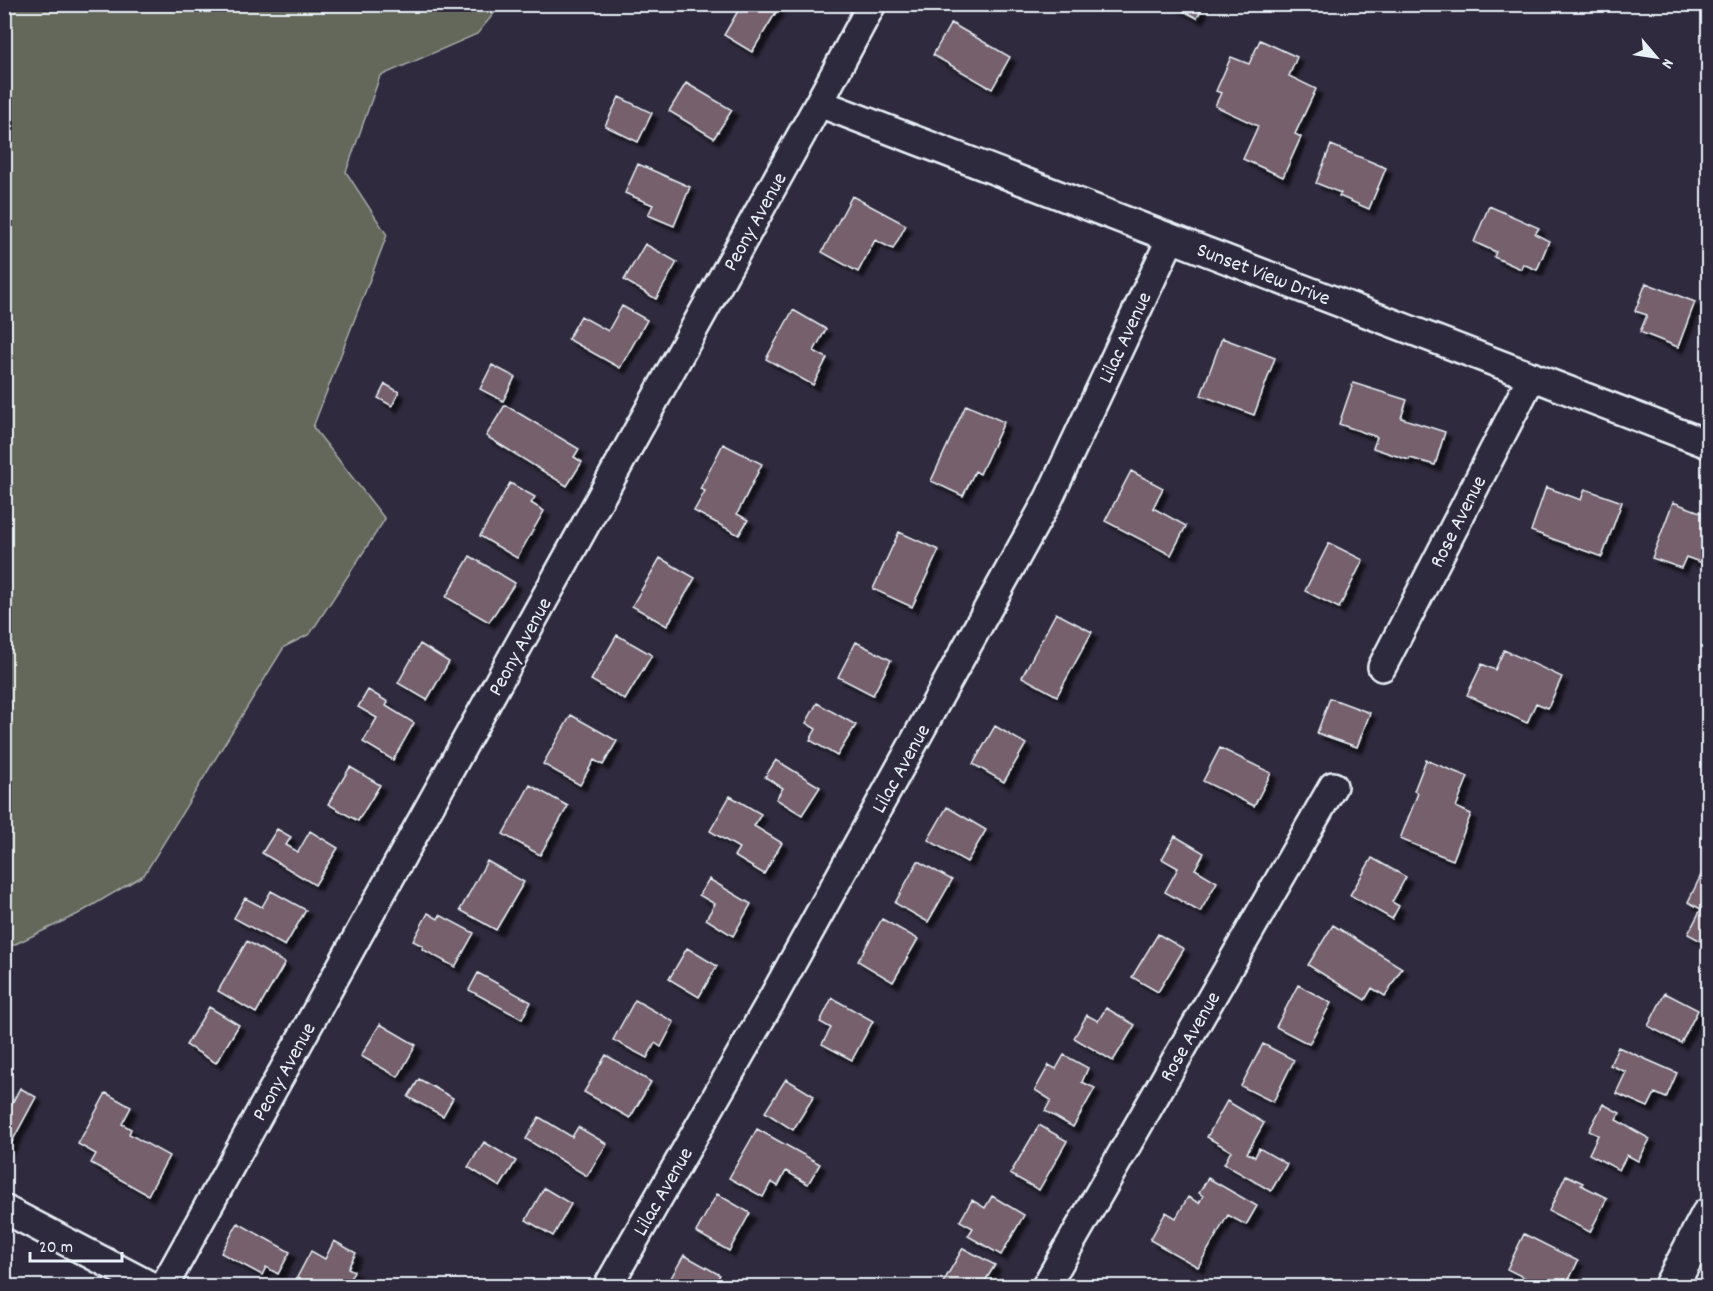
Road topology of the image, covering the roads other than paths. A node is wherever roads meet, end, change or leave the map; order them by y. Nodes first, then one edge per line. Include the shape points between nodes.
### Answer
1 (872, 4) edge
2 (819, 104) junction
3 (1171, 238) junction
4 (1532, 376) junction
5 (1708, 444) edge
6 (1382, 667) dead end
7 (1333, 786) dead end
8 (4, 1209) edge
9 (1708, 1215) edge
10 (151, 1287) edge
11 (164, 1287) edge
12 (608, 1287) edge
13 (1046, 1287) edge
14 (1671, 1287) edge

1 - 2 street, Peony Avenue
2 - 3 street, Sunset View Drive
2 - 11 street, Peony Avenue
3 - 4 street, Sunset View Drive
3 - 12 street, Lilac Avenue via 1049,498
4 - 5 street, Sunset View Drive
4 - 6 street, Rose Avenue
7 - 13 street, Rose Avenue
8 - 10 street
9 - 14 street

